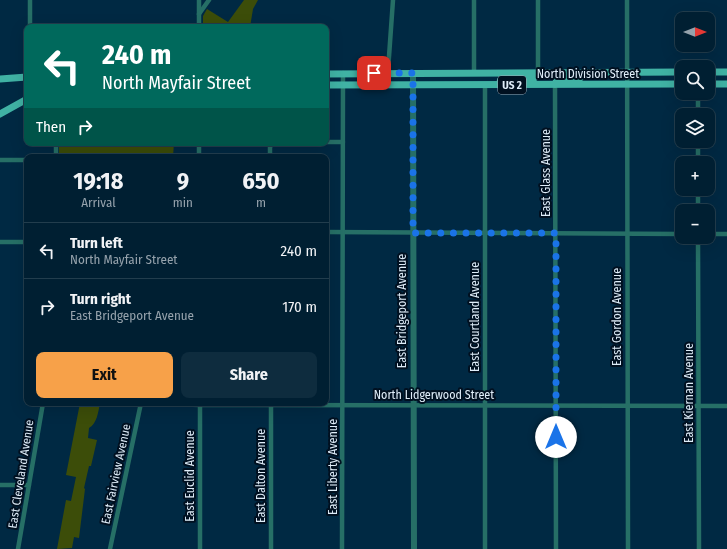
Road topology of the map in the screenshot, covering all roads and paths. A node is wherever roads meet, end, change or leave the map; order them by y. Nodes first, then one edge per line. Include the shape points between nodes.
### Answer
1 (30, 0) edge
2 (199, 0) edge
3 (209, 0) edge
4 (393, 0) edge
5 (474, 0) edge
6 (538, 0) edge
7 (627, 0) edge
8 (199, 14) junction
9 (30, 24) edge
10 (199, 24) edge
11 (474, 72) junction
12 (675, 72) edge
13 (715, 72) edge
14 (727, 72) edge
15 (387, 73) junction
16 (413, 73) junction
17 (538, 73) junction
18 (586, 73) junction
19 (627, 73) junction
20 (329, 74) edge
21 (343, 74) junction
22 (24, 77) edge
23 (0, 79) edge
24 (555, 84) junction
25 (675, 84) edge
26 (715, 84) edge
27 (727, 84) edge
28 (329, 85) edge
29 (342, 85) junction
30 (386, 85) junction
31 (484, 85) junction
32 (499, 85) junction
33 (627, 85) junction
34 (413, 86) junction
35 (24, 101) edge
36 (0, 114) edge
37 (329, 142) edge
38 (343, 142) junction
39 (0, 160) edge
40 (24, 160) edge
41 (329, 232) edge
42 (343, 232) junction
43 (413, 233) junction
44 (485, 233) junction
45 (556, 233) junction
46 (627, 234) junction
47 (675, 234) edge
48 (715, 234) edge
49 (727, 234) edge
50 (0, 242) edge
51 (24, 242) edge
52 (698, 244) edge
53 (329, 405) edge
54 (343, 405) junction
55 (414, 405) junction
56 (485, 405) junction
57 (42, 406) edge
58 (139, 406) edge
59 (200, 406) edge
60 (271, 406) edge
61 (557, 406) junction
62 (627, 406) junction
63 (699, 406) junction
64 (727, 406) edge
65 (0, 485) edge
66 (29, 485) junction
67 (18, 549) edge
68 (110, 549) edge
69 (200, 549) edge
70 (271, 549) edge
71 (342, 549) edge
72 (414, 549) edge
73 (485, 549) edge
74 (556, 549) edge
75 (628, 549) edge
76 (699, 549) edge

1 - 9 street
2 - 8 street
3 - 8 street
4 - 15 street
5 - 11 street
6 - 17 street
7 - 19 street, East Gordon Avenue
8 - 10 street
11 - 16 main road, North Division Street / US 2
11 - 17 main road, North Division Street / US 2
12 - 19 main road, North Division Street / US 2
13 - 14 main road
15 - 16 main road, North Division Street / US 2
15 - 21 main road, North Division Street / US 2
15 - 30 street
16 - 34 street, East Bridgeport Avenue
17 - 18 main road, North Division Street / US 2
17 - 32 main road via 533,79 501,79
18 - 19 main road, North Division Street / US 2
18 - 24 main road via 580,78 558,78
19 - 33 street, East Gordon Avenue
20 - 21 main road, North Division Street / US 2
21 - 29 street, East Liberty Avenue
22 - 23 main road
24 - 32 main road, North Division Street / US 2
24 - 33 main road, North Division Street / US 2
24 - 45 street, East Glass Avenue
25 - 33 main road, North Division Street / US 2
26 - 27 main road
28 - 29 main road, North Division Street / US 2
29 - 30 main road, North Division Street / US 2
29 - 38 street, East Liberty Avenue
30 - 34 main road, North Division Street / US 2
31 - 32 main road, North Division Street / US 2
31 - 34 main road, North Division Street / US 2
31 - 44 street, East Courtland Avenue
33 - 46 street, East Gordon Avenue
34 - 43 street, East Bridgeport Avenue
35 - 36 main road
37 - 38 street
38 - 42 street, East Liberty Avenue
39 - 40 street
41 - 42 street
42 - 43 street
42 - 54 street, East Liberty Avenue
43 - 44 street
43 - 55 street, East Bridgeport Avenue
44 - 45 street
44 - 56 street, East Courtland Avenue
45 - 46 street
45 - 61 street, East Glass Avenue
46 - 47 street
46 - 62 street, East Gordon Avenue
48 - 49 street
50 - 51 street
52 - 63 street, East Kiernan Avenue
53 - 54 street, North Lidgerwood Street
54 - 55 street, North Lidgerwood Street
54 - 71 street, East Liberty Avenue
55 - 56 street, North Lidgerwood Street
55 - 72 street, East Bridgeport Avenue
56 - 61 street, North Lidgerwood Street
56 - 73 street, East Courtland Avenue
57 - 66 street, East Cleveland Avenue
58 - 68 street, East Fairview Avenue
59 - 69 street, East Euclid Avenue
60 - 70 street, East Dalton Avenue
61 - 62 street, North Lidgerwood Street
61 - 74 street, East Glass Avenue
62 - 63 street, North Lidgerwood Street
62 - 75 street, East Gordon Avenue
63 - 64 street, North Lidgerwood Street
63 - 76 street, East Kiernan Avenue
65 - 66 street
66 - 67 street, East Cleveland Avenue

